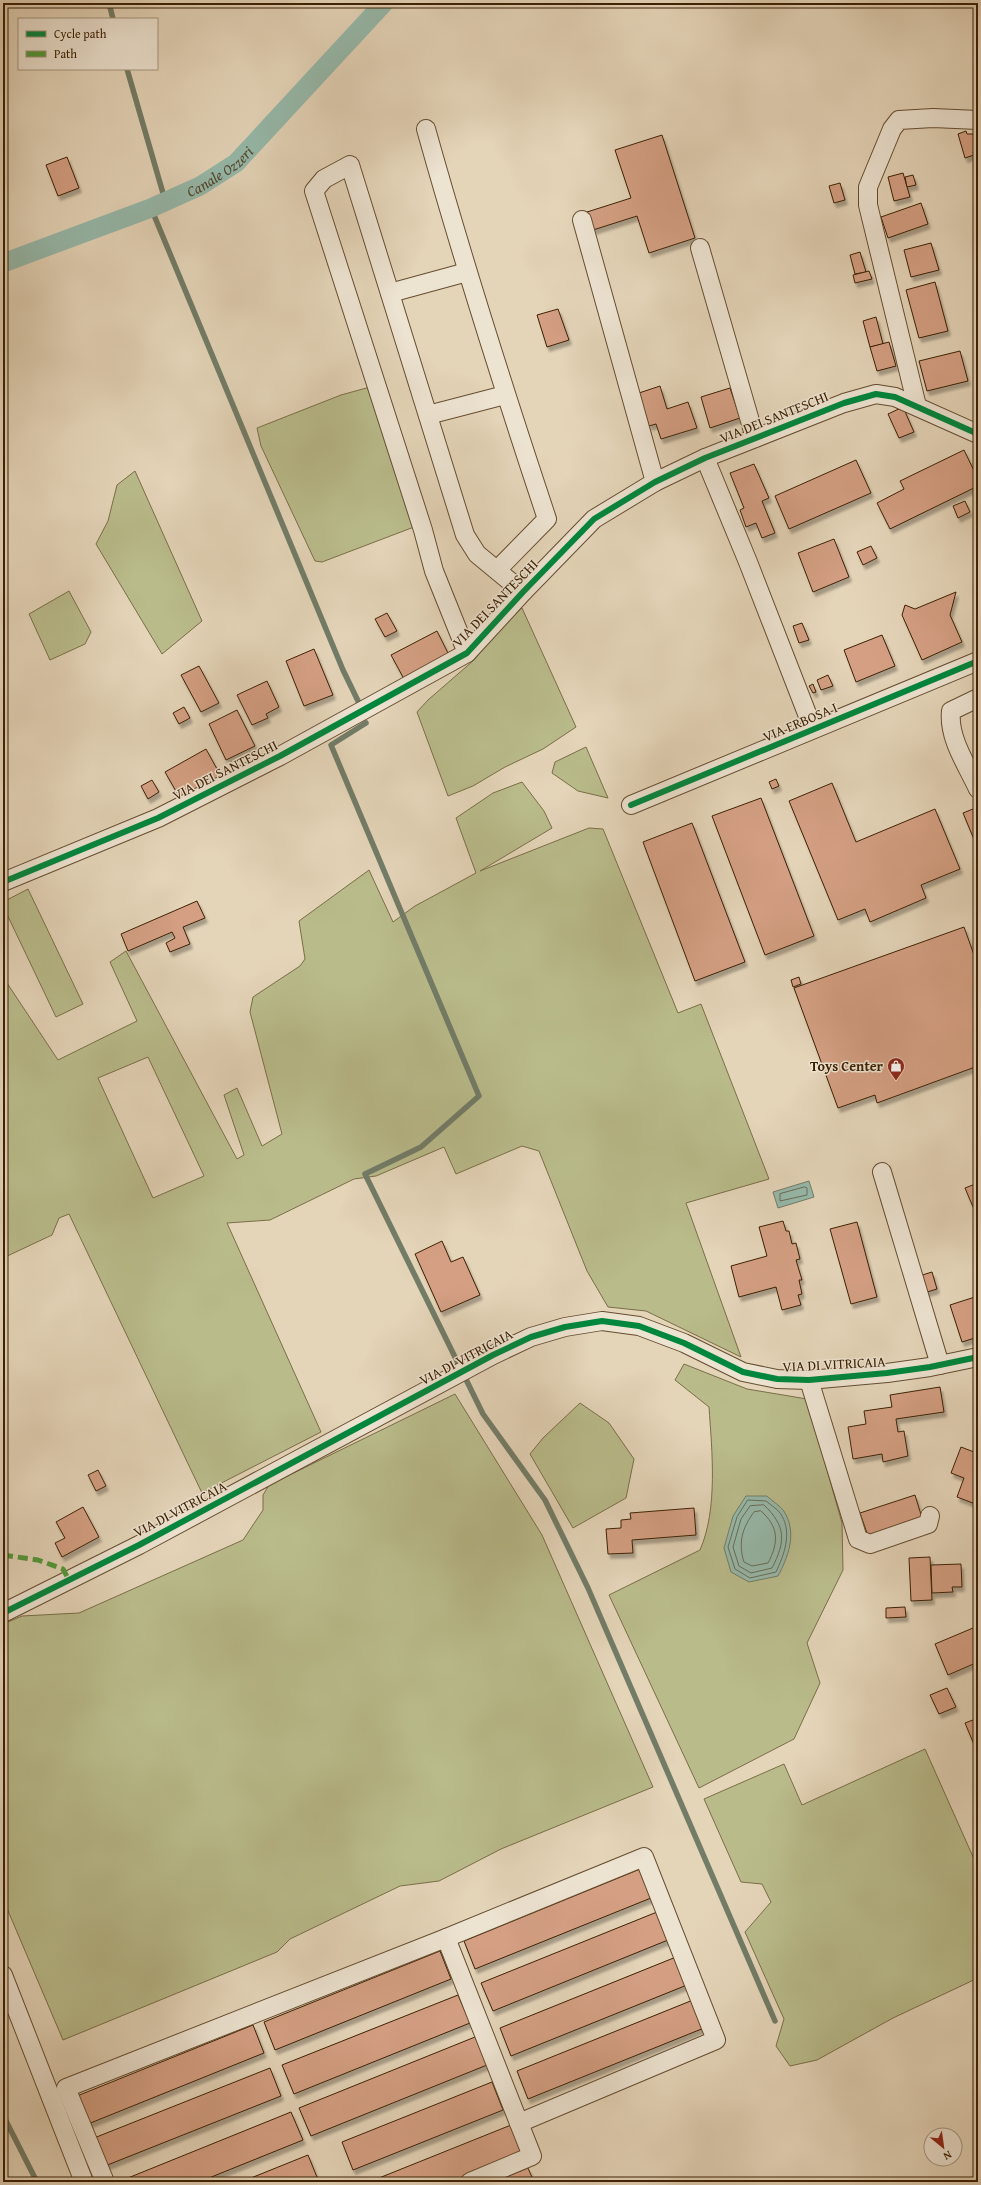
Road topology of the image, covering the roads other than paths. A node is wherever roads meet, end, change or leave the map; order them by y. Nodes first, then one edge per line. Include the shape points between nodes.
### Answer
1 (978, 120) edge
2 (426, 129) dead end
3 (582, 220) dead end
4 (700, 248) dead end
5 (467, 272) junction
6 (390, 292) junction
7 (505, 394) junction
8 (917, 406) junction
9 (428, 415) junction
10 (978, 434) edge
11 (755, 438) junction
12 (705, 458) junction
13 (655, 482) junction
14 (497, 570) junction
15 (523, 592) junction
16 (467, 653) junction
17 (978, 661) edge
18 (978, 698) edge
19 (813, 729) junction
20 (978, 789) edge
21 (631, 805) dead end
22 (3, 882) edge
23 (878, 1173) dead end
24 (978, 1357) edge
25 (935, 1366) junction
26 (810, 1380) junction
27 (930, 1516) dead end
28 (3, 1612) edge
29 (446, 1938) junction
30 (3, 1975) edge
31 (519, 2123) junction
32 (84, 2182) edge
33 (105, 2182) edge
34 (470, 2182) edge

1 - 8 street via 899,120 892,129 868,187 868,205
2 - 5 street
3 - 13 street
4 - 11 street
5 - 6 street
5 - 7 street
6 - 9 street
6 - 16 street via 350,165 324,179 314,191 434,571
7 - 9 street
7 - 14 street via 547,519
8 - 10 street, VIA DEI SANTESCHI
8 - 11 street, VIA DEI SANTESCHI via 895,397 876,394 844,402
9 - 14 street via 465,535 477,554
11 - 12 street, VIA DEI SANTESCHI
12 - 13 street, VIA DEI SANTESCHI
12 - 19 street
13 - 15 street, VIA DEI SANTESCHI via 594,519
14 - 15 street
15 - 16 street, VIA DEI SANTESCHI
16 - 22 street, VIA DEI SANTESCHI via 280,756 158,818
17 - 19 street, VIA ERBOSA I
18 - 20 street via 951,711 950,722 957,746
19 - 21 street, VIA ERBOSA I
23 - 25 street
24 - 25 street, VIA DI VITRICAIA
25 - 26 street, VIA DI VITRICAIA
26 - 27 street via 858,1539 870,1544 928,1524
26 - 28 street, VIA DI VITRICAIA via 777,1379 743,1372 684,1343 640,1326 602,1321 565,1327 531,1337 476,1364 139,1545
29 - 31 street
29 - 31 street via 644,1858 716,2040
29 - 33 street via 66,2088
30 - 32 street
31 - 34 street via 532,2156

